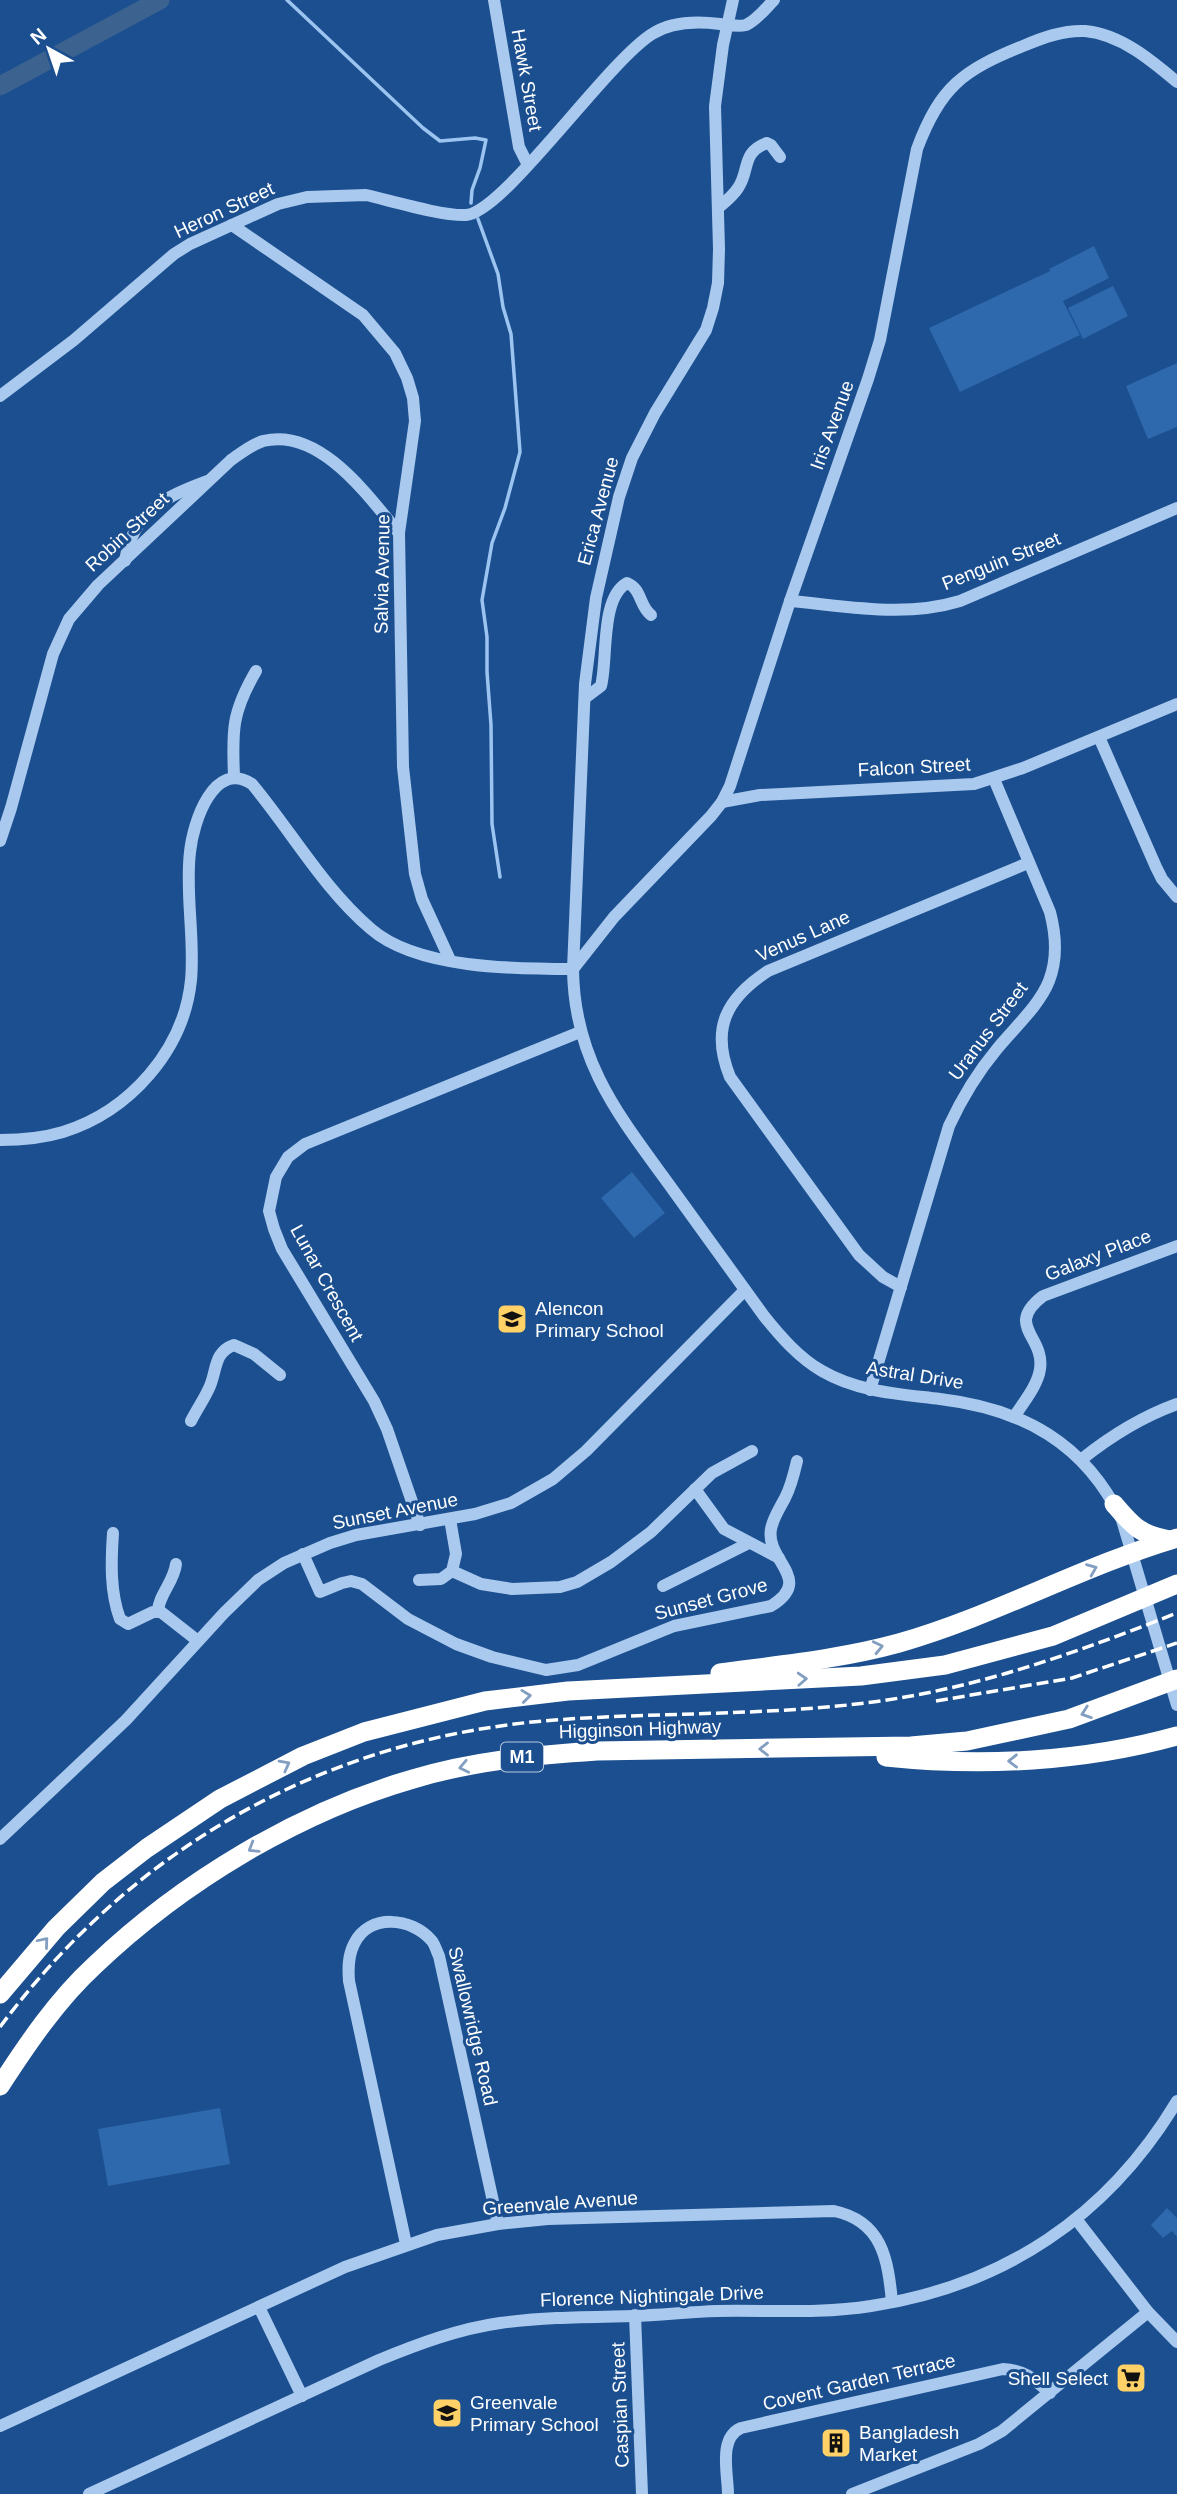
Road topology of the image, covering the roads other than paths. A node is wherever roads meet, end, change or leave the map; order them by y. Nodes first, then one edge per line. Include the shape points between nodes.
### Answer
1 (494, 0) edge
2 (733, 0) edge
3 (774, 0) edge
4 (728, 25) junction
5 (1177, 82) edge
6 (780, 157) dead end
7 (528, 165) junction
8 (718, 208) junction
9 (232, 225) junction
10 (0, 396) edge
11 (211, 479) junction
12 (1177, 508) edge
13 (399, 533) junction
14 (125, 561) junction
15 (790, 601) junction
16 (651, 615) dead end
17 (256, 671) dead end
18 (585, 698) junction
19 (1177, 704) edge
20 (1099, 737) junction
21 (234, 776) junction
22 (994, 779) junction
23 (722, 802) junction
24 (0, 841) edge
25 (1028, 863) junction
26 (1177, 897) edge
27 (450, 960) junction
28 (573, 969) junction
29 (580, 1031) junction
30 (0, 1140) edge
31 (1177, 1247) edge
32 (901, 1287) junction
33 (746, 1290) junction
34 (280, 1375) dead end
35 (870, 1390) junction
36 (1177, 1404) edge
37 (1014, 1417) junction
38 (191, 1421) dead end
39 (752, 1451) dead end
40 (1082, 1459) junction
41 (797, 1461) dead end
42 (695, 1489) junction
43 (1114, 1504) junction
44 (450, 1519) junction
45 (420, 1525) junction
46 (113, 1533) dead end
47 (1173, 1539) edge
48 (749, 1543) junction
49 (1133, 1553) junction
50 (303, 1554) junction
51 (780, 1558) junction
52 (176, 1564) dead end
53 (452, 1571) junction
54 (419, 1580) dead end
55 (663, 1586) dead end
56 (1169, 1587) edge
57 (158, 1611) junction
58 (198, 1641) junction
59 (1177, 1679) edge
60 (568, 1691) junction
61 (1177, 1705) edge
62 (1177, 1736) edge
63 (1156, 1742) junction
64 (803, 1748) junction
65 (1177, 1750) edge
66 (0, 1839) edge
67 (0, 1994) edge
68 (0, 2086) edge
69 (1177, 2101) edge
70 (1076, 2219) junction
71 (498, 2224) junction
72 (406, 2244) junction
73 (892, 2302) junction
74 (259, 2307) junction
75 (1149, 2312) junction
76 (635, 2315) junction
77 (1177, 2342) edge
78 (1050, 2393) junction
79 (302, 2396) junction
80 (0, 2426) edge
81 (89, 2494) edge
82 (642, 2494) edge
83 (728, 2494) edge
84 (852, 2494) edge

1 - 7 street, Hawk Street via 519,147
2 - 4 street, Erica Avenue
3 - 4 street via 749,23
4 - 7 street, Heron Street via 683,24 652,34 600,83
4 - 8 street, Erica Avenue via 715,106
5 - 15 street, Iris Avenue via 1139,52 1084,31 1043,37 995,57 957,80 947,92 917,149 880,340
6 - 8 street via 766,143 755,149 737,191
7 - 9 street, Heron Street via 493,202 469,215 366,195 337,194 278,204
8 - 18 street, Erica Avenue via 718,283 713,308 706,330 643,435 625,475 596,598
9 - 10 street, Heron Street via 174,254
9 - 13 street, Salvia Avenue via 363,314 395,353 413,398 415,421
11 - 13 street, Robin Street via 231,460 264,441 297,443 331,458
11 - 14 street, Robin Street
11 - 14 street via 153,508 129,539
12 - 15 street, Penguin Street via 937,608 893,611
13 - 27 street, Salvia Avenue via 401,716 408,823 422,899
14 - 24 street, Robin Street via 81,602 59,637
15 - 23 street, Iris Avenue
16 - 18 street via 636,588 627,583 621,587 609,615 601,686
17 - 21 street via 234,717
18 - 28 street, Erica Avenue
19 - 20 street, Falcon Street
20 - 22 street, Falcon Street
20 - 26 street via 1156,867
21 - 27 street via 252,784 328,884 372,930 404,948
21 - 30 street via 217,784 194,830 190,852 191,981 167,1050 147,1079 125,1099 91,1119 64,1131
22 - 23 street, Falcon Street via 961,785 760,795
22 - 25 street, Uranus Street
23 - 28 street, Iris Avenue via 614,917
25 - 32 street, Uranus Street via 1056,936 1049,982 960,1101 937,1159
25 - 32 street, Venus Lane via 768,971 747,985 725,1017 723,1051 730,1077 859,1255 883,1278
27 - 28 street
28 - 29 street, Astral Drive
29 - 33 street, Astral Drive via 616,1111
29 - 45 street, Lunar Crescent via 305,1144 288,1157 276,1177 269,1211 282,1249 374,1401
31 - 37 street, Galaxy Place via 1043,1296 1029,1308 1026,1320 1040,1369
32 - 35 street, Uranus Street
33 - 35 street, Astral Drive via 775,1331 807,1361 837,1379
33 - 44 street, Sunset Avenue via 553,1479 511,1503
34 - 38 street via 254,1354 234,1345 225,1348
35 - 37 street, Astral Drive via 965,1402
36 - 40 street via 1119,1430
37 - 40 street, Astral Drive via 1067,1445
39 - 42 street via 712,1473
40 - 43 street, Astral Drive
41 - 51 street, Sunset Grove via 771,1528
42 - 48 street via 717,1523
42 - 53 street via 650,1532 577,1582 512,1590 481,1584
43 - 47 highway via 1140,1531
43 - 49 street, Astral Drive
44 - 45 street, Sunset Avenue
44 - 53 street via 456,1554
45 - 50 street, Sunset Avenue via 356,1535
46 - 57 street via 114,1594 120,1619 128,1624
47 - 49 highway
48 - 51 street
48 - 55 street
60 -> 49 highway via 791,1663 897,1643
49 - 61 street, Astral Drive
50 - 51 street, Sunset Grove via 320,1592 351,1581 362,1584 408,1619 456,1644 546,1670 578,1665 674,1626 771,1606 789,1589 790,1578
50 - 58 street, Sunset Avenue via 257,1580
52 - 57 street
53 - 54 street via 440,1579
60 -> 56 highway, Higginson Highway via 900,1673 1053,1636
57 - 58 street
58 - 66 street, Sunset Avenue via 126,1720
59 -> 64 highway, Higginson Highway / M1 via 1069,1719 967,1741
67 -> 60 highway, Higginson Highway via 103,1882 232,1793 303,1756 364,1732 485,1701
62 - 63 highway
63 -> 64 highway via 1028,1760 905,1759
63 - 65 highway
64 -> 68 highway, Higginson Highway / M1 via 597,1751 510,1758 414,1778 361,1796 257,1845 146,1922 69,1993
69 - 70 street, Florence Nightingale Drive via 1142,2154
70 - 73 street, Florence Nightingale Drive via 1029,2252 975,2279
70 - 75 street
71 - 72 street, Greenvale Avenue
71 - 72 street, Swallowridge Road via 439,1956 433,1942 412,1927 383,1921 355,1942 348,1964 349,1981
71 - 73 street, Greenvale Avenue via 834,2211 857,2218 874,2233 885,2258
72 - 74 street, Greenvale Avenue
73 - 76 street, Florence Nightingale Drive via 868,2307
74 - 79 street
74 - 80 street, Greenvale Avenue
75 - 77 street
75 - 78 street
76 - 79 street, Florence Nightingale Drive via 527,2320 466,2330 415,2345
76 - 82 street, Caspian Street
78 - 83 street, Covent Garden Terrace via 1029,2374 1003,2369 741,2428 727,2443
78 - 84 street via 979,2444
79 - 81 street, Florence Nightingale Drive

